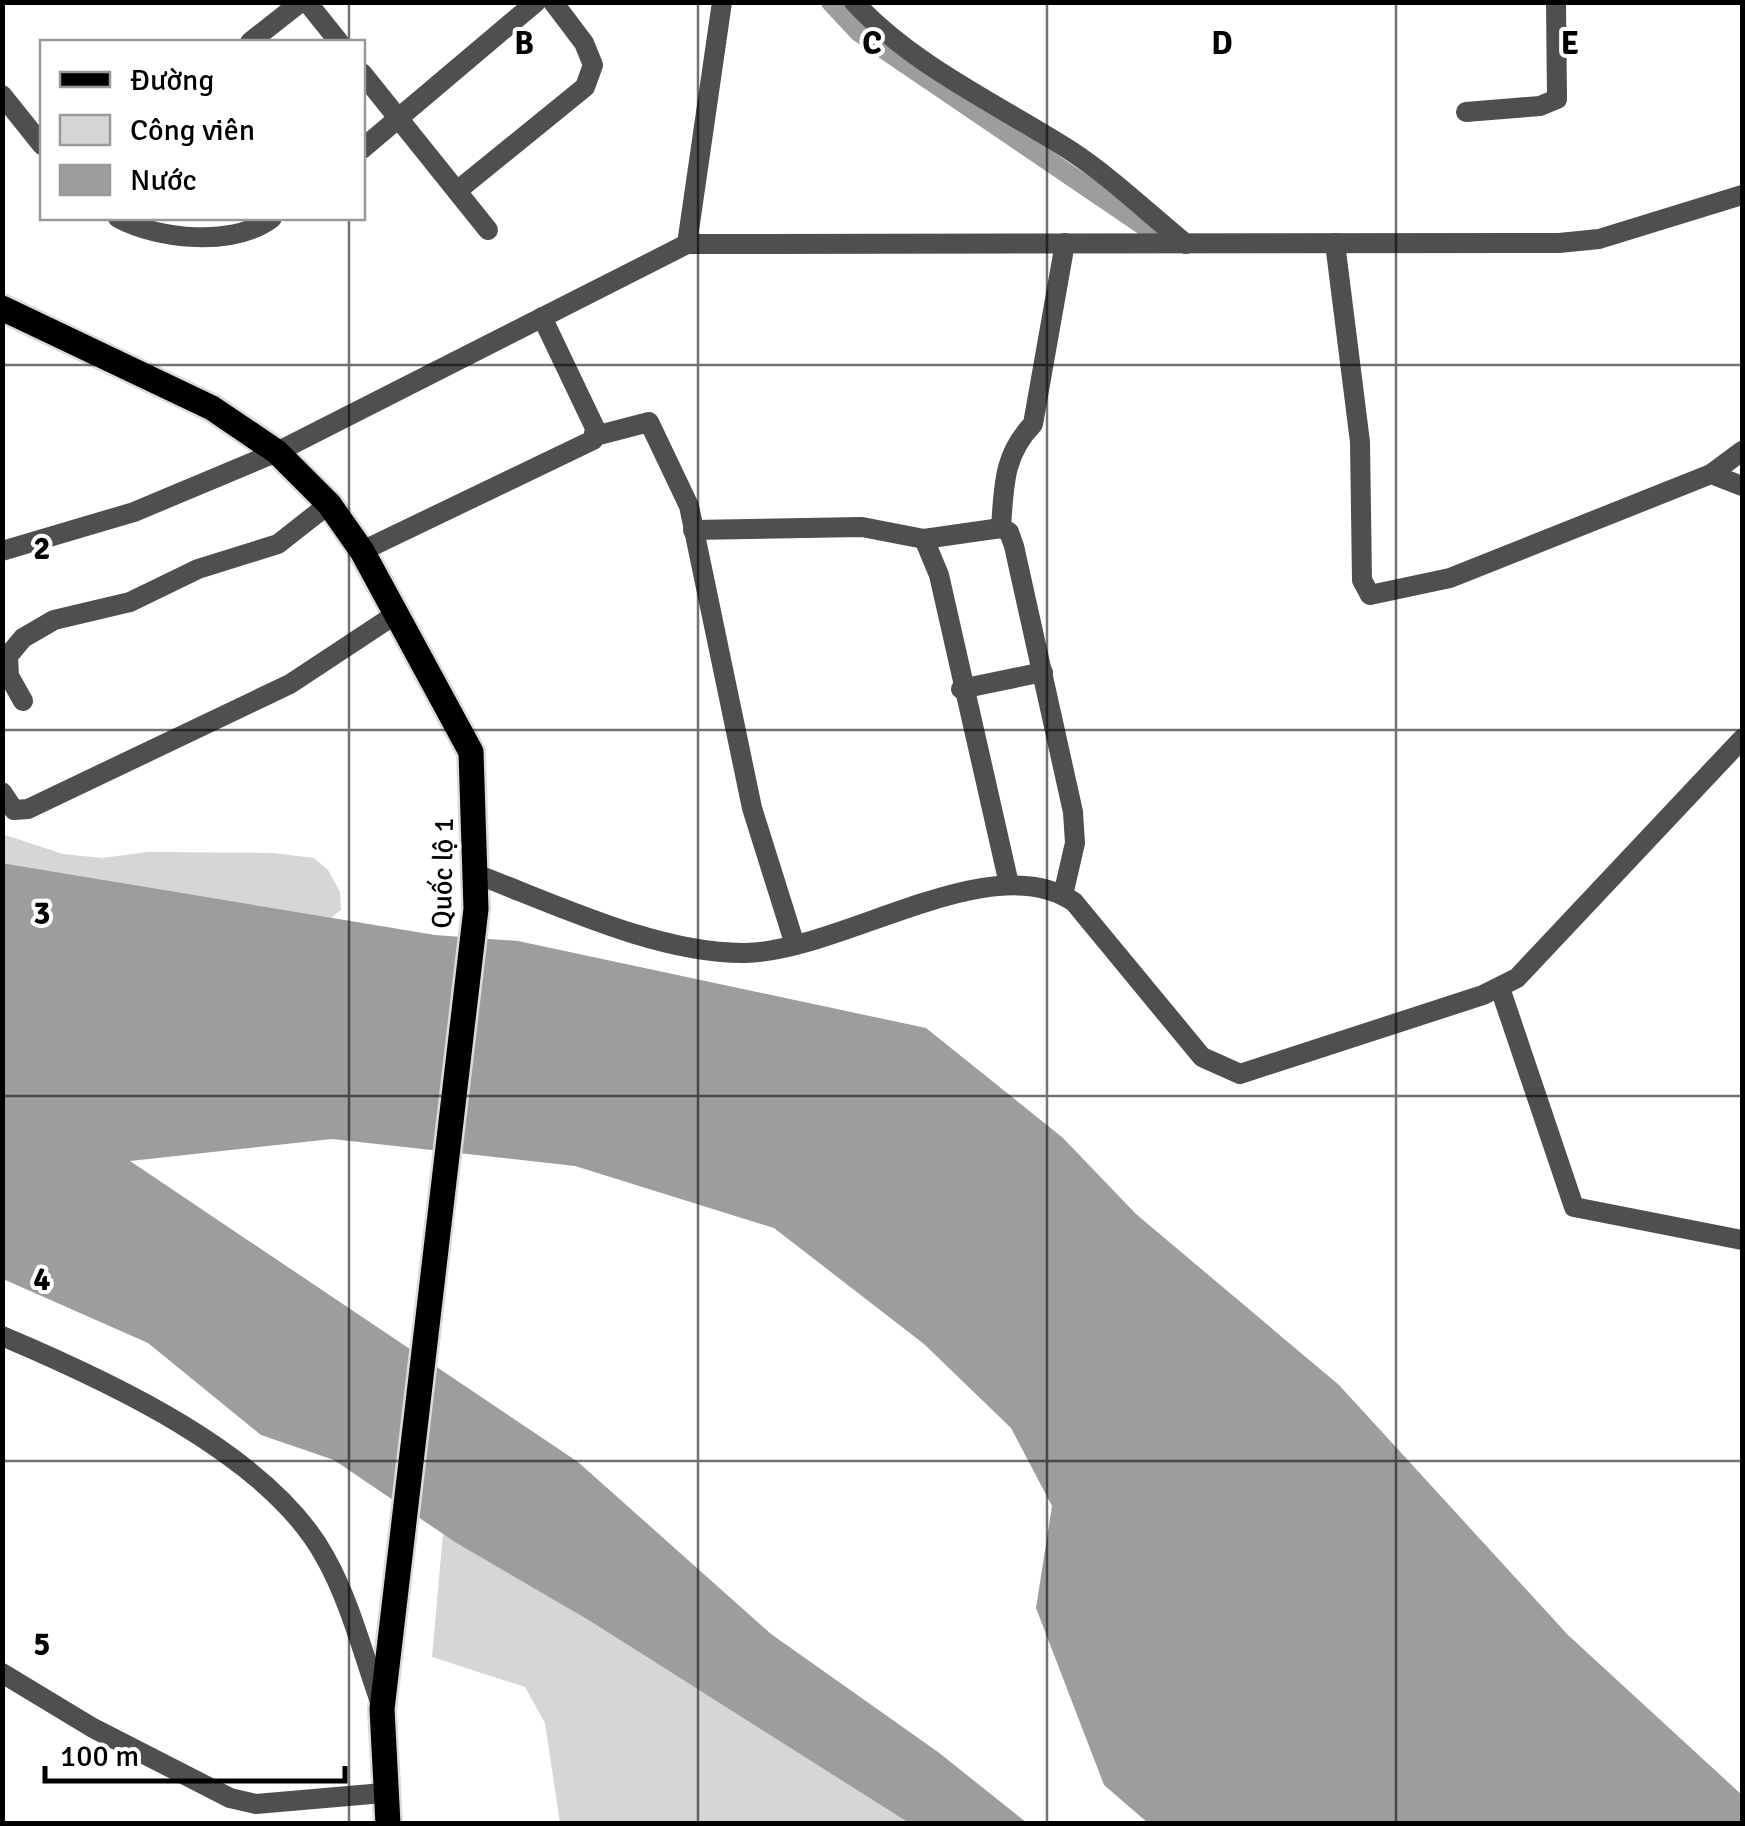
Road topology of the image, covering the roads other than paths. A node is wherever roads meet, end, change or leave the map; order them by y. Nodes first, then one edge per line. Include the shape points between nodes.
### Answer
1 (304, 2) edge
2 (536, 2) edge
3 (553, 2) edge
4 (722, 2) edge
5 (854, 2) edge
6 (1556, 2) edge
7 (253, 40) edge
8 (336, 40) edge
9 (365, 76) edge
10 (2, 95) edge
11 (1466, 112) dead end
12 (400, 120) junction
13 (40, 142) edge
14 (365, 147) edge
15 (456, 190) junction
16 (1742, 194) edge
17 (124, 220) edge
18 (269, 220) edge
19 (488, 230) dead end
20 (1065, 243) junction
21 (1335, 243) junction
22 (686, 244) junction
23 (1186, 244) junction
24 (2, 308) edge
25 (542, 317) junction
26 (595, 436) junction
27 (1742, 451) edge
28 (277, 452) junction
29 (1711, 474) junction
30 (1742, 486) edge
31 (329, 504) junction
32 (1001, 528) junction
33 (693, 530) junction
34 (924, 540) junction
35 (2, 551) edge
36 (362, 551) junction
37 (396, 614) junction
38 (1043, 672) junction
39 (962, 688) junction
40 (23, 702) dead end
41 (1742, 739) edge
42 (2, 792) edge
43 (476, 874) junction
44 (1009, 884) junction
45 (1063, 895) junction
46 (795, 945) junction
47 (1500, 988) junction
48 (1742, 1240) edge
49 (2, 1336) edge
50 (2, 1674) edge
51 (382, 1709) junction
52 (384, 1793) junction
53 (388, 1824) edge

1 - 7 street
1 - 8 street
2 - 12 street
3 - 15 street via 593,65 585,87
4 - 22 street
5 - 23 street via 951,78 1076,154
6 - 11 street via 1557,100
9 - 12 street
10 - 13 street
12 - 14 street
12 - 15 street
15 - 19 street
16 - 21 street via 1584,242
17 - 18 street via 179,237 258,229
20 - 22 street
20 - 23 street
20 - 32 street via 1033,424 1006,463
21 - 23 street
21 - 29 street via 1360,442 1362,580 1370,595 1450,578
22 - 25 street
24 - 28 main road, Quốc lộ 1 via 212,408
25 - 26 street
25 - 28 street
26 - 33 street via 649,422 689,506
26 - 36 street
27 - 29 street
28 - 31 main road, Quốc lộ 1
28 - 35 street via 134,512
29 - 30 street
31 - 36 main road, Quốc lộ 1
31 - 40 street via 278,544 198,569 130,602 38,628 8,656 9,676
32 - 34 street
32 - 38 street via 1014,546
33 - 34 street via 862,526
33 - 46 street via 752,808
34 - 39 street via 939,575
36 - 37 main road, Quốc lộ 1
37 - 42 street via 290,684 28,809 14,810
37 - 43 main road, Quốc lộ 1 via 471,752
38 - 39 street
38 - 45 street via 1075,827
39 - 44 street
41 - 47 street via 1535,960
43 - 46 street via 646,938 745,953
43 - 51 main road, Quốc lộ 1
44 - 45 street
44 - 46 street
45 - 47 street via 1202,1057 1227,1072 1254,1072
47 - 48 street via 1574,1207
49 - 51 street via 173,1418 301,1522 325,1556
50 - 52 street via 230,1798 256,1804
51 - 52 main road, Quốc lộ 1
52 - 53 main road, Quốc lộ 1

